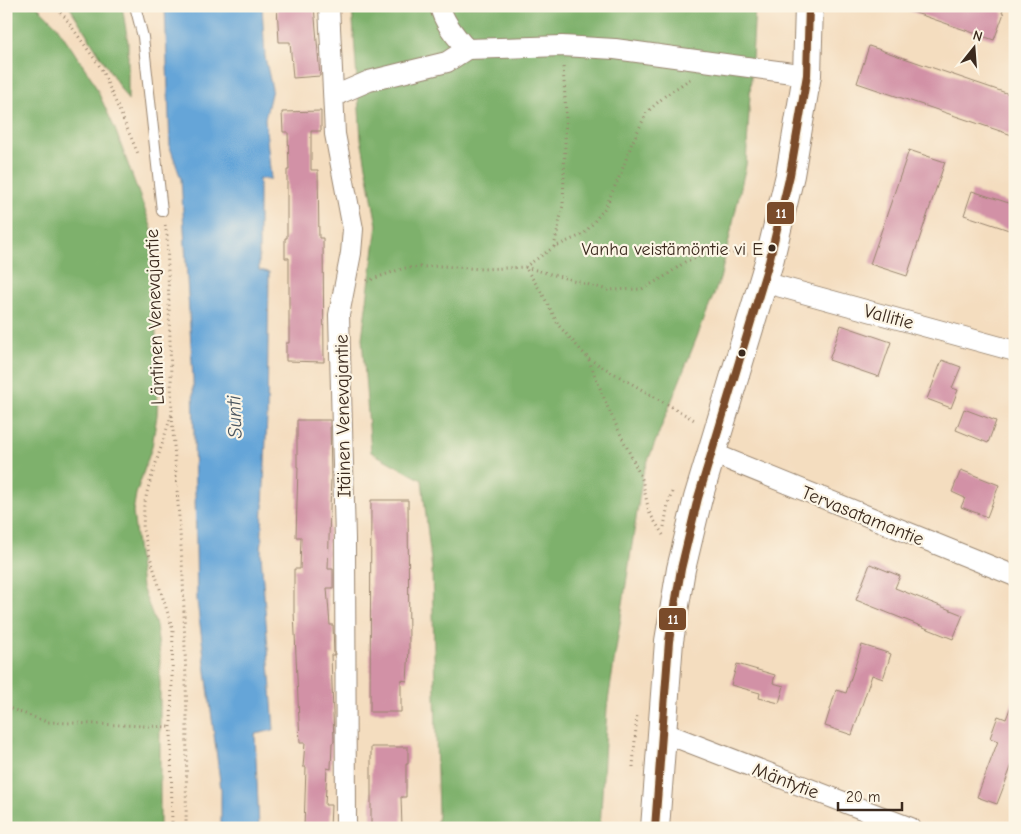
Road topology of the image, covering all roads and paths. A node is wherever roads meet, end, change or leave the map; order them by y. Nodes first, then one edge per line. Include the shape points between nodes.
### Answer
1 (53, 6) edge
2 (135, 6) edge
3 (329, 6) edge
4 (440, 6) edge
5 (810, 6) edge
6 (562, 46) junction
7 (467, 49) junction
8 (716, 62) junction
9 (807, 75) junction
10 (334, 96) junction
11 (142, 164) dead end
12 (162, 211) joint
13 (554, 247) junction
14 (749, 254) dead end
15 (525, 267) junction
16 (763, 282) junction
17 (344, 288) junction
18 (1015, 351) edge
19 (588, 358) junction
20 (172, 413) junction
21 (696, 422) dead end
22 (712, 453) junction
23 (663, 535) dead end
24 (1015, 576) edge
25 (6, 708) edge
26 (170, 727) junction
27 (662, 732) junction
28 (172, 828) edge
29 (186, 828) edge
30 (346, 828) edge
31 (655, 828) edge
32 (910, 828) edge

1 - 11 path via 64,16 101,68
2 - 12 lane via 143,37
3 - 10 street, Itäinen Venevajantie
4 - 7 street via 456,37
5 - 9 street
6 - 7 street
6 - 8 street
6 - 13 path via 566,114 563,205
7 - 10 street via 447,62 369,81
8 - 9 street
8 - 13 path via 646,112 605,208 584,234
9 - 16 street via 790,176
10 - 17 street, Itäinen Venevajantie via 335,134 353,229
12 - 20 path, Läntinen Venevajantie via 167,235
13 - 15 path
14 - 15 path via 713,252 685,262 642,289 608,290
15 - 17 path via 482,270 441,266 404,268
15 - 19 path via 559,326
16 - 18 street, Vallitie
16 - 22 street
17 - 30 street, Itäinen Venevajantie via 340,315
19 - 21 path
19 - 23 path via 642,479 649,512
20 - 26 path, Läntinen Venevajantie via 148,488 143,530 173,630
20 - 29 path via 184,576
22 - 24 street, Tervasatamantie
22 - 27 street via 681,569 669,641
25 - 26 path via 47,722
26 - 28 path, Läntinen Venevajantie
27 - 31 street
27 - 32 street, Mäntytie

